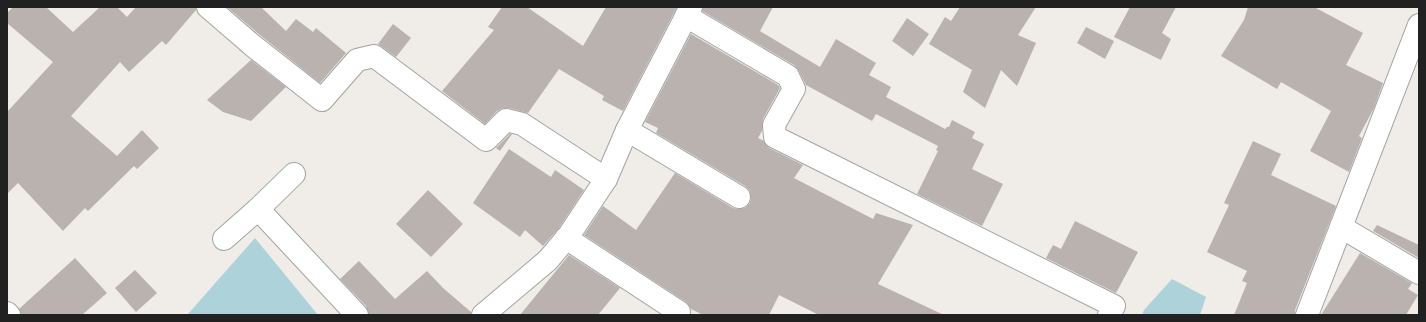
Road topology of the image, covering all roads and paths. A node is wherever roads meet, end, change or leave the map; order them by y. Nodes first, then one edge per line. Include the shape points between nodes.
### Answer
1 (208, 7) edge
2 (689, 12) edge
3 (1419, 25) edge
4 (627, 130) junction
5 (294, 174) dead end
6 (606, 179) junction
7 (739, 196) dead end
8 (258, 209) junction
9 (1342, 228) junction
10 (566, 238) junction
11 (224, 239) dead end
12 (1419, 273) edge
13 (679, 312) dead end
14 (357, 315) edge
15 (484, 315) edge
16 (1109, 315) edge
17 (1307, 315) edge

1 - 6 street via 322,100 356,60 374,56 486,140 506,120 522,124
2 - 4 street
2 - 16 street via 788,76 794,89 774,125 775,138 1114,306
3 - 9 street
4 - 6 street
4 - 7 street
5 - 8 street
6 - 10 street
8 - 11 street
8 - 14 street
9 - 12 street
9 - 17 street
10 - 13 street
10 - 15 street via 548,260

